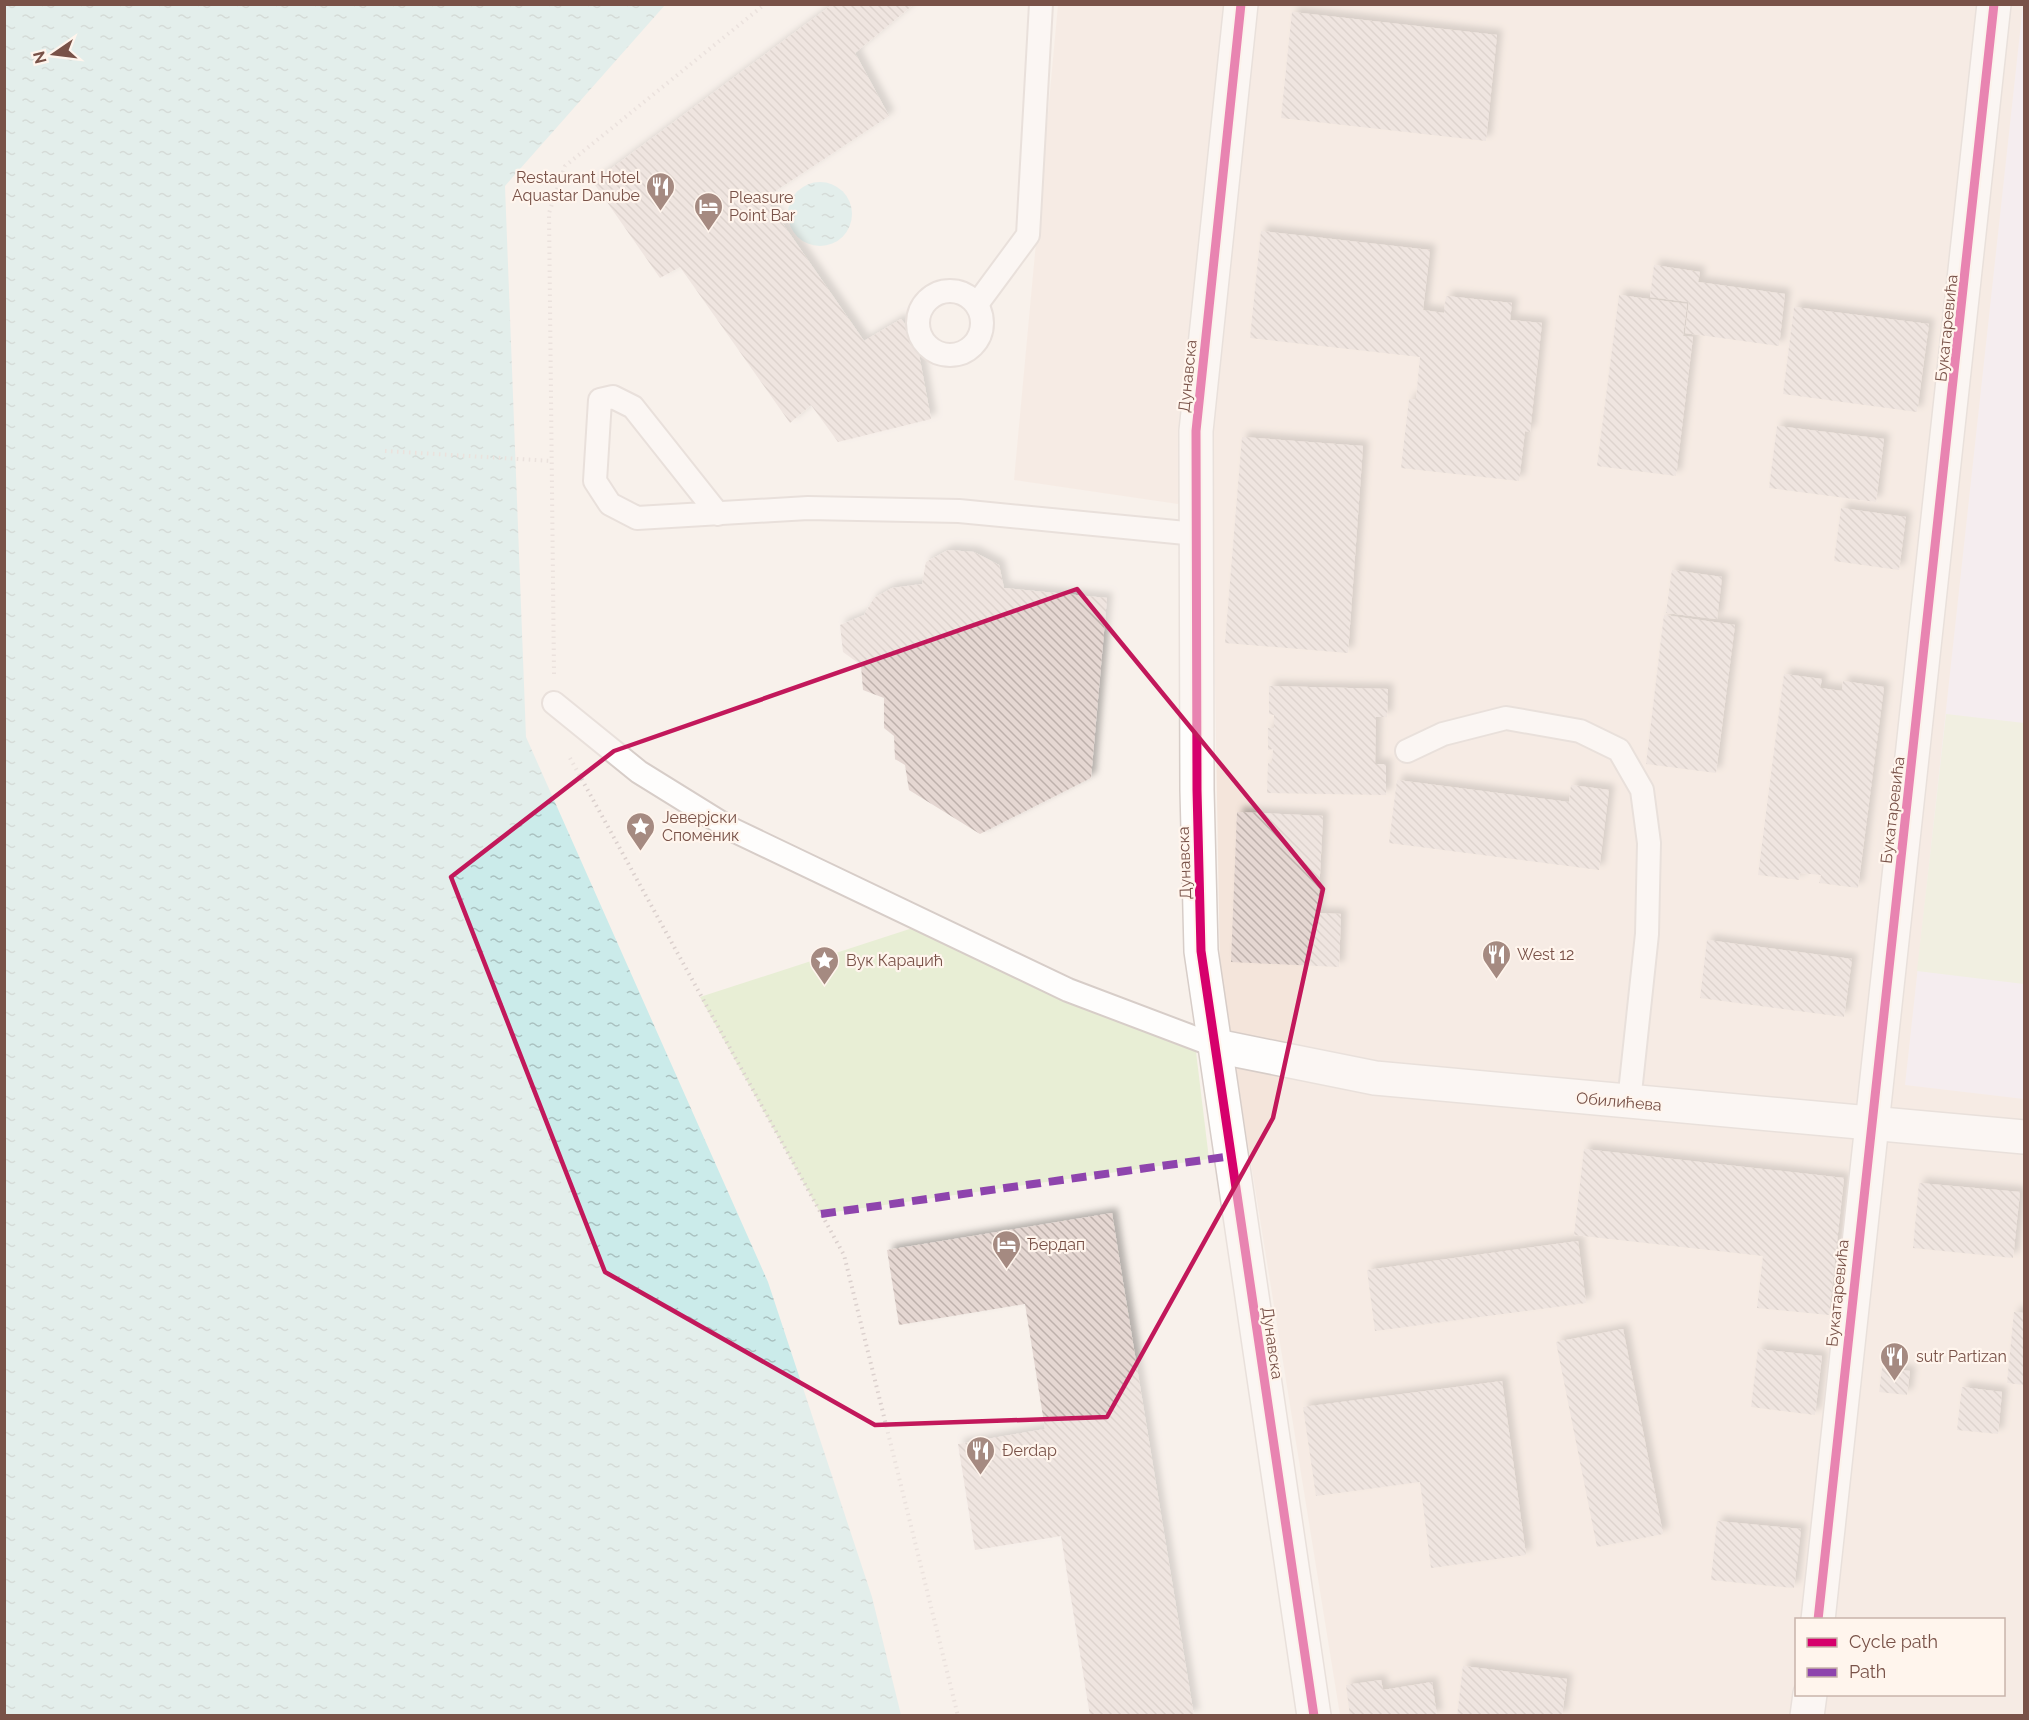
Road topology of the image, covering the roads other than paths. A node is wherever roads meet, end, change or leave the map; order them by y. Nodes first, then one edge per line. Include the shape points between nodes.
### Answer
1 (1041, 4) edge
2 (1241, 4) edge
3 (1994, 4) edge
4 (977, 304) dead end
5 (718, 513) junction
6 (1196, 534) junction
7 (554, 703) dead end
8 (1407, 751) dead end
9 (1216, 1046) junction
10 (1629, 1102) junction
11 (1870, 1125) junction
12 (2025, 1137) edge
13 (1818, 1618) edge
14 (1810, 1696) edge
15 (1314, 1716) edge
16 (1808, 1716) edge

1 - 4 lane via 1028,235
2 - 6 street, Дунавска via 1196,431
3 - 11 street, Букатаревића via 1937,551
5 - 5 lane via 637,518 610,504 595,481 600,400 613,397 633,407
5 - 6 lane via 808,508 959,511
6 - 9 street, Дунавска via 1201,951
7 - 9 lane via 639,772 731,829 1068,990
8 - 10 lane via 1443,734 1506,718 1580,731 1619,750 1642,790 1649,843 1647,934
9 - 10 street, Обилићева via 1375,1078
9 - 15 street, Дунавска
10 - 11 street, Обилићева
11 - 12 street, Обилићева
11 - 13 street, Букатаревића
14 - 16 street

